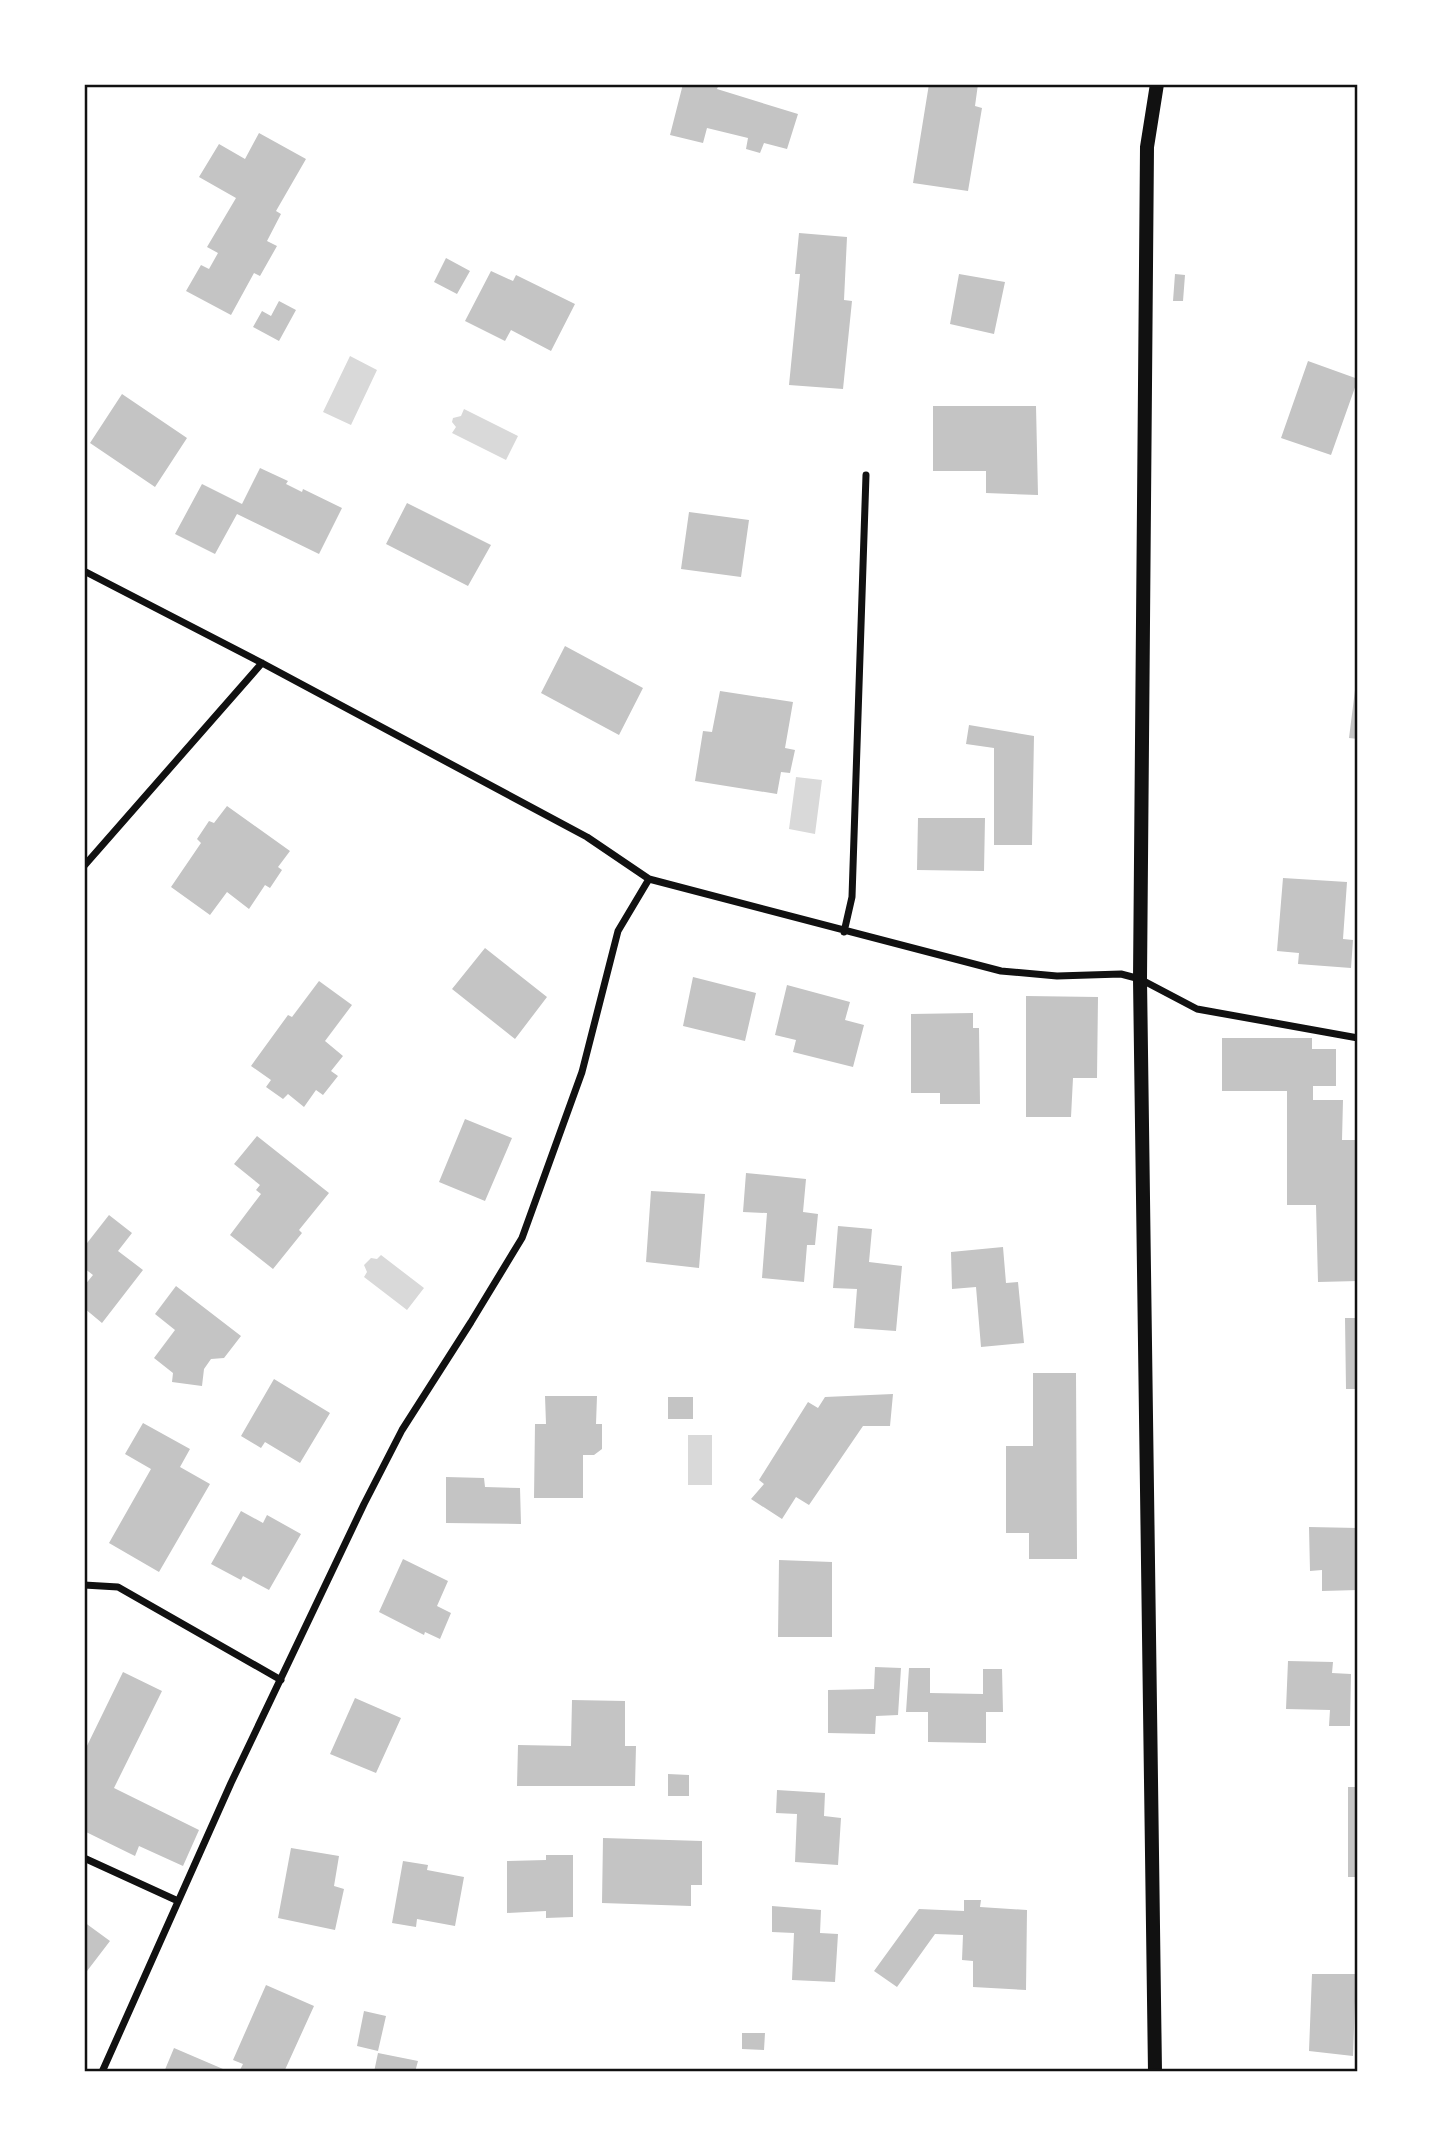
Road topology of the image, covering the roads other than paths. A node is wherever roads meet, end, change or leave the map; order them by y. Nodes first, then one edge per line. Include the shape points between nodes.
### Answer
1 (1157, 84) edge
2 (866, 475) dead end
3 (84, 571) edge
4 (262, 663) junction
5 (84, 866) edge
6 (649, 879) junction
7 (844, 932) junction
8 (1140, 979) junction
9 (1358, 1038) edge
10 (84, 1585) edge
11 (281, 1681) junction
12 (84, 1858) edge
13 (178, 1901) junction
14 (102, 2072) edge
15 (1155, 2072) edge

1 - 8 main road via 1147,147
2 - 7 street via 852,897
3 - 4 street
4 - 5 street
4 - 6 street via 587,837
6 - 7 street
6 - 11 street via 618,931 582,1072 522,1238 402,1430
7 - 8 street via 1001,971 1057,976 1121,974
8 - 9 street via 1196,1009
8 - 15 main road
10 - 11 street via 118,1587
11 - 13 street
12 - 13 street
13 - 14 street

